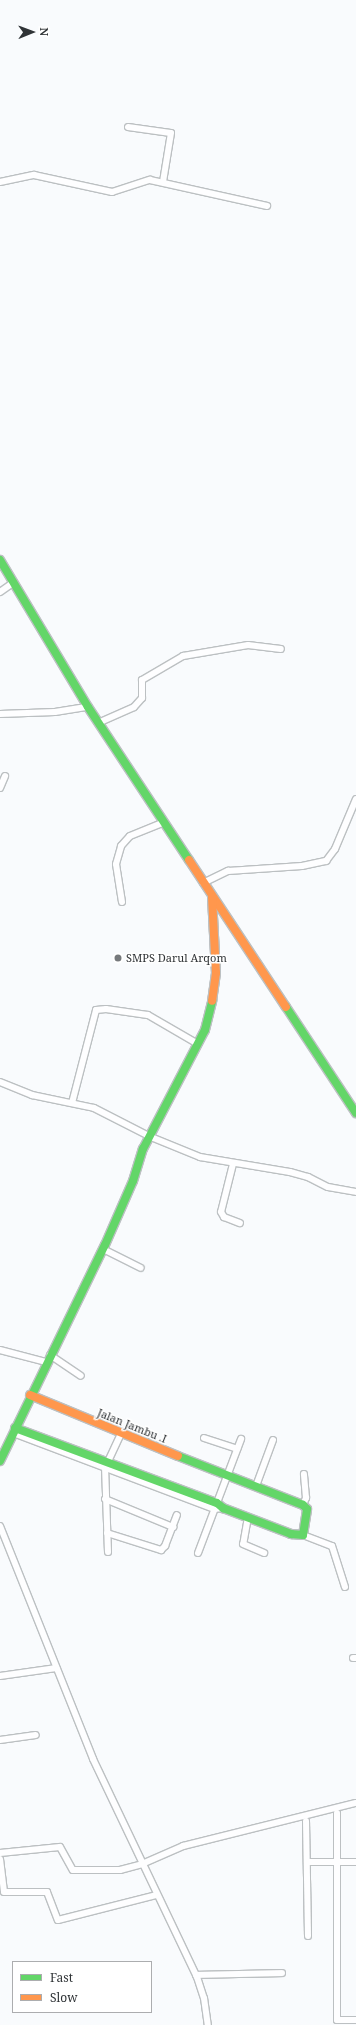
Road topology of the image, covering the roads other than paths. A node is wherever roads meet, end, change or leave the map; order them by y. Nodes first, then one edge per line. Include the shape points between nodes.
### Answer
1 (128, 127) dead end
2 (0, 182) edge
3 (163, 182) junction
4 (267, 206) dead end
5 (0, 560) edge
6 (13, 583) junction
7 (0, 592) edge
8 (281, 649) dead end
9 (88, 707) junction
10 (0, 714) edge
11 (98, 723) junction
12 (5, 776) dead end
13 (0, 788) edge
14 (356, 799) edge
15 (163, 823) junction
16 (203, 882) junction
17 (212, 897) junction
18 (122, 902) dead end
19 (198, 1044) junction
20 (0, 1082) edge
21 (72, 1103) junction
22 (356, 1113) edge
23 (151, 1137) junction
24 (233, 1164) junction
25 (356, 1192) edge
26 (240, 1223) dead end
27 (103, 1249) junction
28 (140, 1268) dead end
29 (0, 1350) edge
30 (48, 1359) junction
31 (81, 1376) dead end
32 (30, 1396) junction
33 (14, 1430) junction
34 (121, 1434) junction
35 (204, 1438) dead end
36 (241, 1439) dead end
37 (273, 1440) dead end
38 (237, 1449) junction
39 (0, 1460) edge
40 (105, 1466) junction
41 (304, 1474) dead end
42 (227, 1475) junction
43 (256, 1486) junction
44 (104, 1499) junction
45 (303, 1505) junction
46 (218, 1507) junction
47 (177, 1515) dead end
48 (248, 1518) junction
49 (0, 1526) edge
50 (173, 1526) junction
51 (107, 1533) junction
52 (303, 1535) junction
53 (108, 1552) dead end
54 (198, 1553) dead end
55 (264, 1553) dead end
56 (344, 1587) dead end
57 (56, 1668) junction
58 (0, 1676) edge
59 (36, 1734) dead end
60 (0, 1740) edge
61 (356, 1803) edge
62 (337, 1813) dead end
63 (306, 1821) dead end
64 (0, 1852) edge
65 (0, 1859) edge
66 (307, 1862) junction
67 (337, 1862) junction
68 (356, 1862) edge
69 (142, 1864) junction
70 (156, 1895) junction
71 (308, 1936) dead end
72 (282, 1973) dead end
73 (196, 1975) junction
74 (356, 2020) edge
75 (208, 2025) edge

1 - 3 street via 172,133
2 - 3 street via 34,175 112,192 144,181
3 - 4 street
5 - 6 street
6 - 7 street
6 - 9 street
8 - 11 street via 248,646 183,656 142,680 142,698 134,707
9 - 10 street via 55,712
9 - 11 street
11 - 15 street
12 - 13 street
14 - 16 street via 335,849 326,861 302,866 228,871
15 - 16 street
15 - 18 street via 130,836 120,846 116,864
16 - 17 street
17 - 19 street via 216,973 210,1015
17 - 22 street
19 - 21 street via 148,1015 96,1010
19 - 23 street
20 - 21 street via 32,1095
21 - 23 street via 94,1108
23 - 24 street via 200,1157
23 - 27 street
24 - 25 street via 290,1172 328,1187
24 - 26 street via 220,1212 224,1217
27 - 28 street
27 - 30 street
29 - 30 street
30 - 31 street
30 - 32 street
32 - 33 street
32 - 34 street, Jalan Jambu .I
33 - 39 street
33 - 40 street
34 - 40 street
34 - 42 street, Jalan Jambu .I
35 - 38 street
36 - 38 street
37 - 43 street
38 - 42 street
40 - 44 street
40 - 46 street
41 - 45 street via 306,1498
42 - 43 street, Jalan Jambu .I
42 - 46 street
43 - 45 street, Jalan Jambu .I
44 - 50 street
44 - 51 street
45 - 52 street via 307,1509
46 - 48 street
46 - 54 street
47 - 50 street
48 - 52 street via 295,1535
48 - 55 street via 243,1544
49 - 57 street
50 - 51 street via 161,1550
51 - 53 street
52 - 56 street via 332,1546
57 - 58 street
57 - 69 street via 93,1759
59 - 60 street
61 - 69 street via 183,1846
62 - 67 street
63 - 66 street
64 - 69 street via 62,1848 73,1870 111,1870
65 - 70 street via 4,1892 47,1892 58,1920
66 - 67 street
66 - 71 street
67 - 68 street
67 - 74 street via 337,2020
69 - 70 street
70 - 73 street
72 - 73 street
73 - 75 street via 204,1998

